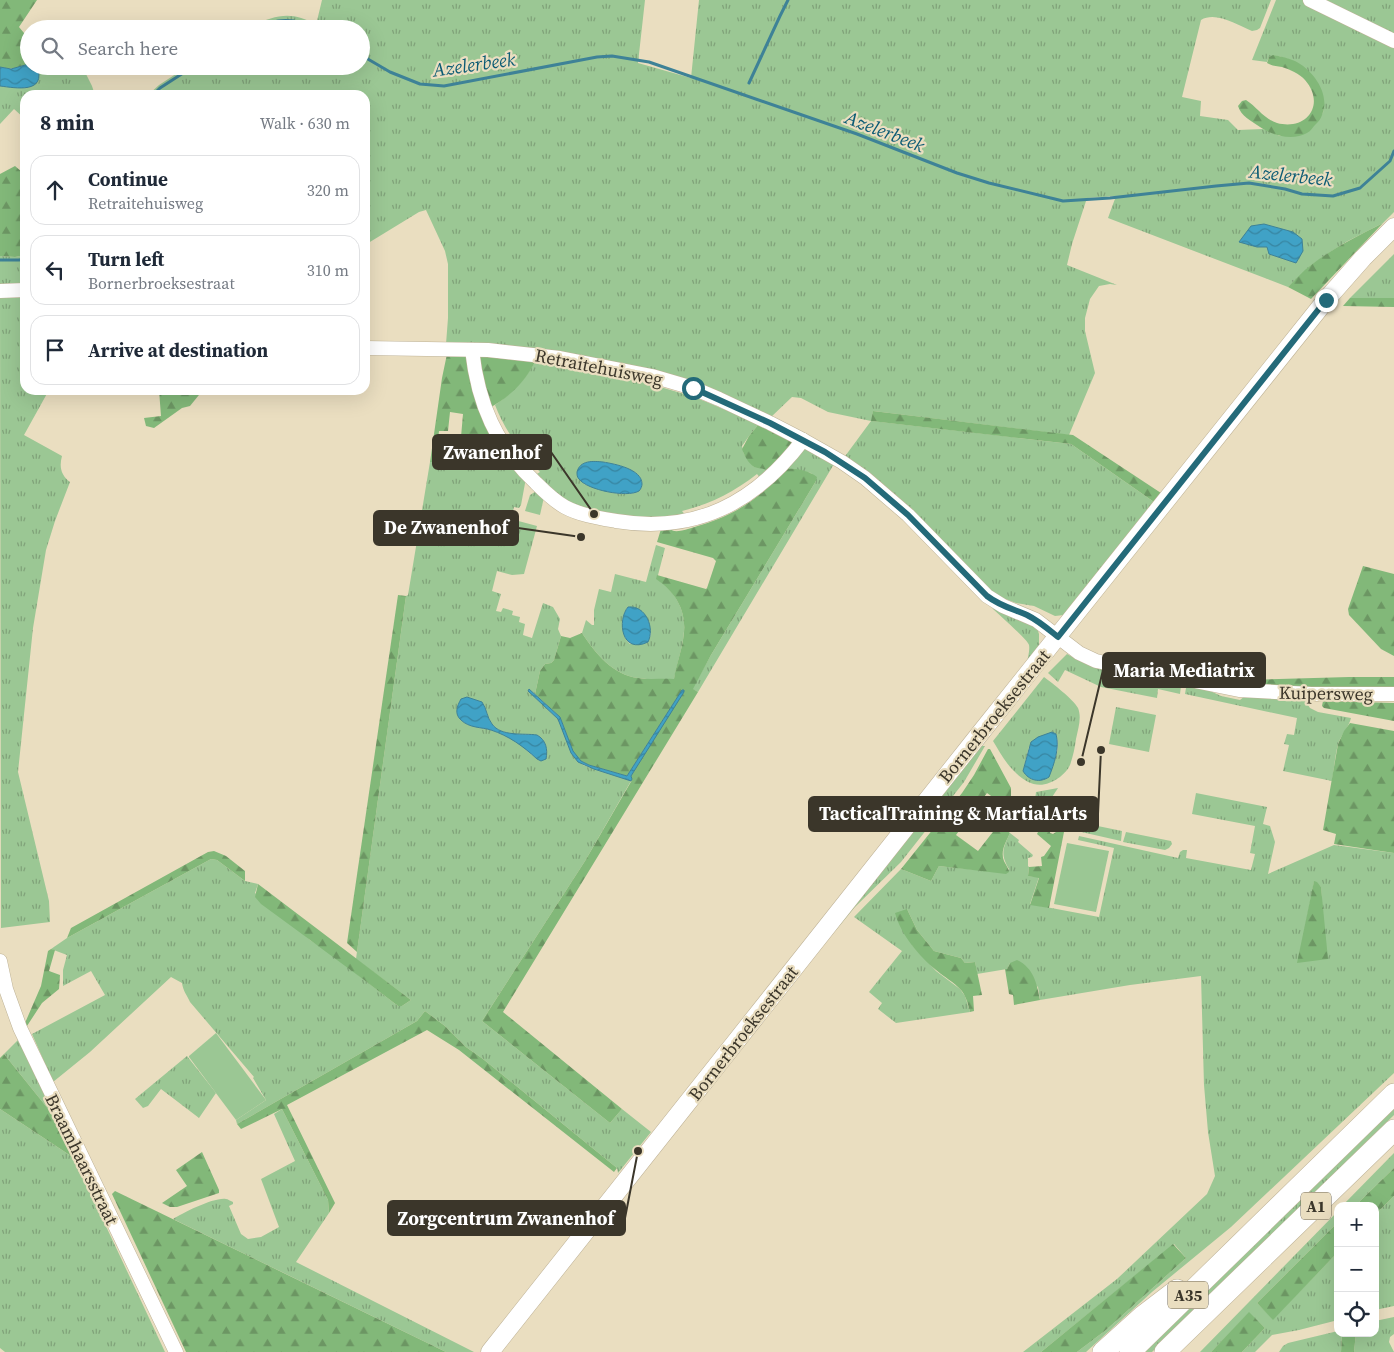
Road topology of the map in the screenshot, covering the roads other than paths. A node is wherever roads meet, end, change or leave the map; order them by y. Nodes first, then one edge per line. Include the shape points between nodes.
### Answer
1 (1310, 0) edge
2 (1394, 41) edge
3 (1394, 227) edge
4 (20, 290) edge
5 (0, 291) edge
6 (370, 348) edge
7 (472, 350) junction
8 (803, 440) junction
9 (1058, 637) junction
10 (1394, 694) edge
11 (0, 962) edge
12 (1394, 1094) edge
13 (1394, 1130) edge
14 (1247, 1237) junction
15 (1238, 1282) junction
16 (493, 1351) edge
17 (176, 1352) edge
18 (1103, 1352) edge
19 (1130, 1352) edge
20 (1165, 1352) edge
21 (1182, 1352) edge

1 - 2 street
3 - 9 main road, Bornerbroeksestraat via 1326,300
4 - 5 street
6 - 7 street, Retraitehuisweg
7 - 8 street, Retraitehuisweg via 560,358 652,376 719,399
7 - 8 street via 482,401 501,442 545,492 564,507 582,514 630,523 658,524 703,517 724,509 754,490
8 - 9 street, Retraitehuisweg via 878,488 987,596 1036,620
9 - 10 street, Kuipersweg via 1096,661 1218,687 1311,694
9 - 16 main road, Bornerbroeksestraat
11 - 17 street, Braamhaarsstraat via 20,1028
12 - 14 highway, A1
13 - 15 highway, A1
14 - 18 highway, A1 via 1144,1316
14 - 19 highway, A35
15 - 20 highway, A35
15 - 21 highway, A1 via 1220,1312

